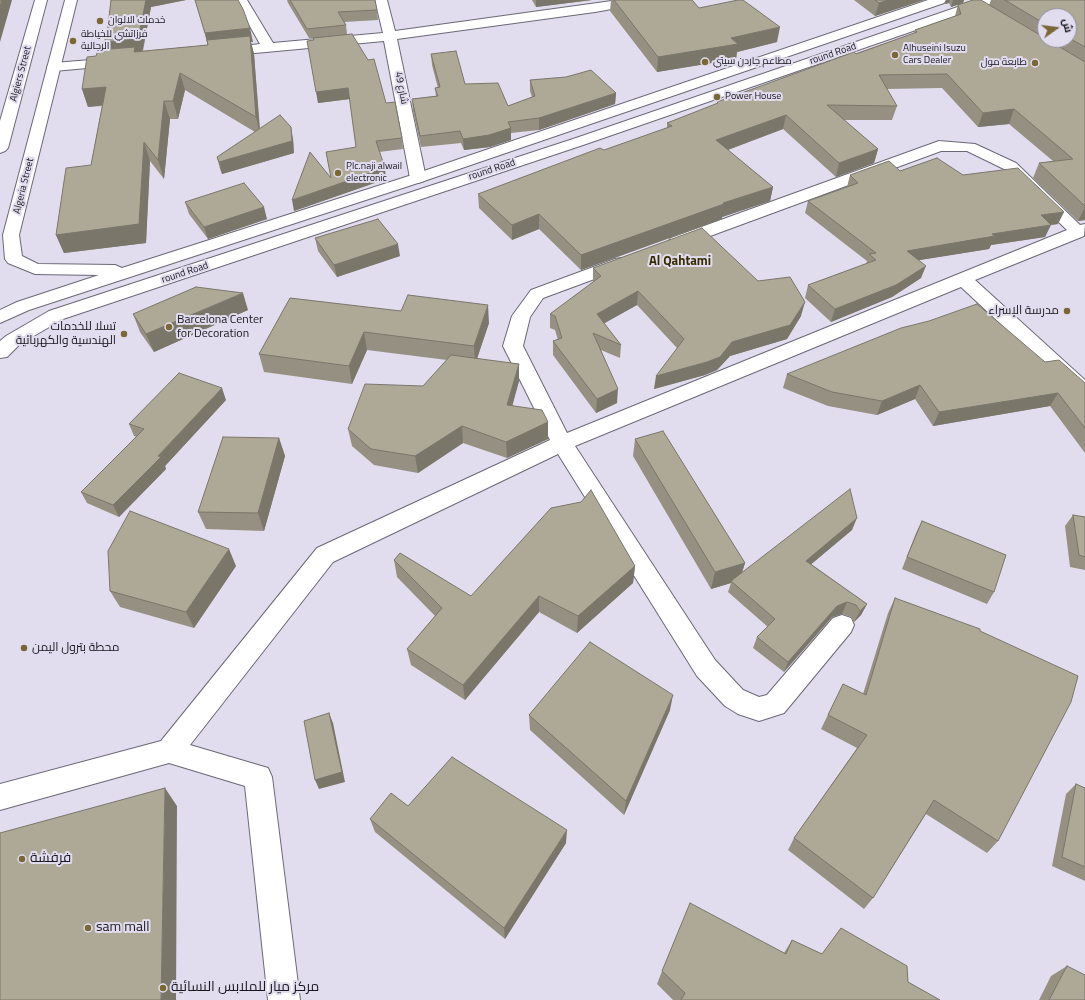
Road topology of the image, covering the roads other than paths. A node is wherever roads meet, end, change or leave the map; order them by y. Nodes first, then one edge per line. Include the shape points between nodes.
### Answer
1 (41, 0) edge
2 (71, 0) edge
3 (240, 0) edge
4 (381, 0) edge
5 (640, 0) edge
6 (940, 0) edge
7 (981, 5) edge
8 (390, 36) junction
9 (269, 48) junction
10 (213, 53) edge
11 (126, 61) edge
12 (54, 67) junction
13 (4, 121) edge
14 (564, 128) junction
15 (581, 141) junction
16 (0, 148) edge
17 (418, 178) junction
18 (1081, 230) edge
19 (664, 247) edge
20 (641, 256) edge
21 (130, 271) junction
22 (964, 280) junction
23 (0, 317) edge
24 (0, 352) edge
25 (1085, 391) edge
26 (562, 443) junction
27 (842, 625) dead end
28 (169, 751) junction
29 (0, 797) edge
30 (284, 1000) edge

1 - 13 street, Algiers Street
2 - 12 street, Algeria Street
3 - 9 street
4 - 8 street, شارع 49
5 - 8 street
6 - 14 street, round Road
7 - 15 street, round Road
8 - 9 street
8 - 17 street, شارع 49
9 - 10 street
11 - 12 street
12 - 21 street, Algeria Street via 11,236 14,259 35,269
13 - 16 street, Algiers Street
14 - 15 street
14 - 17 street, round Road
15 - 24 street, round Road via 56,315 13,340
17 - 21 street, round Road
18 - 19 street via 1010,166 970,147 939,146
18 - 22 street
20 - 26 street via 537,294 521,316 513,346
21 - 23 street, round Road via 23,306
22 - 25 street
22 - 26 street
26 - 27 street via 706,668 734,698 747,706 759,709 775,705
26 - 28 street via 325,555
28 - 29 street
28 - 30 street via 258,777

